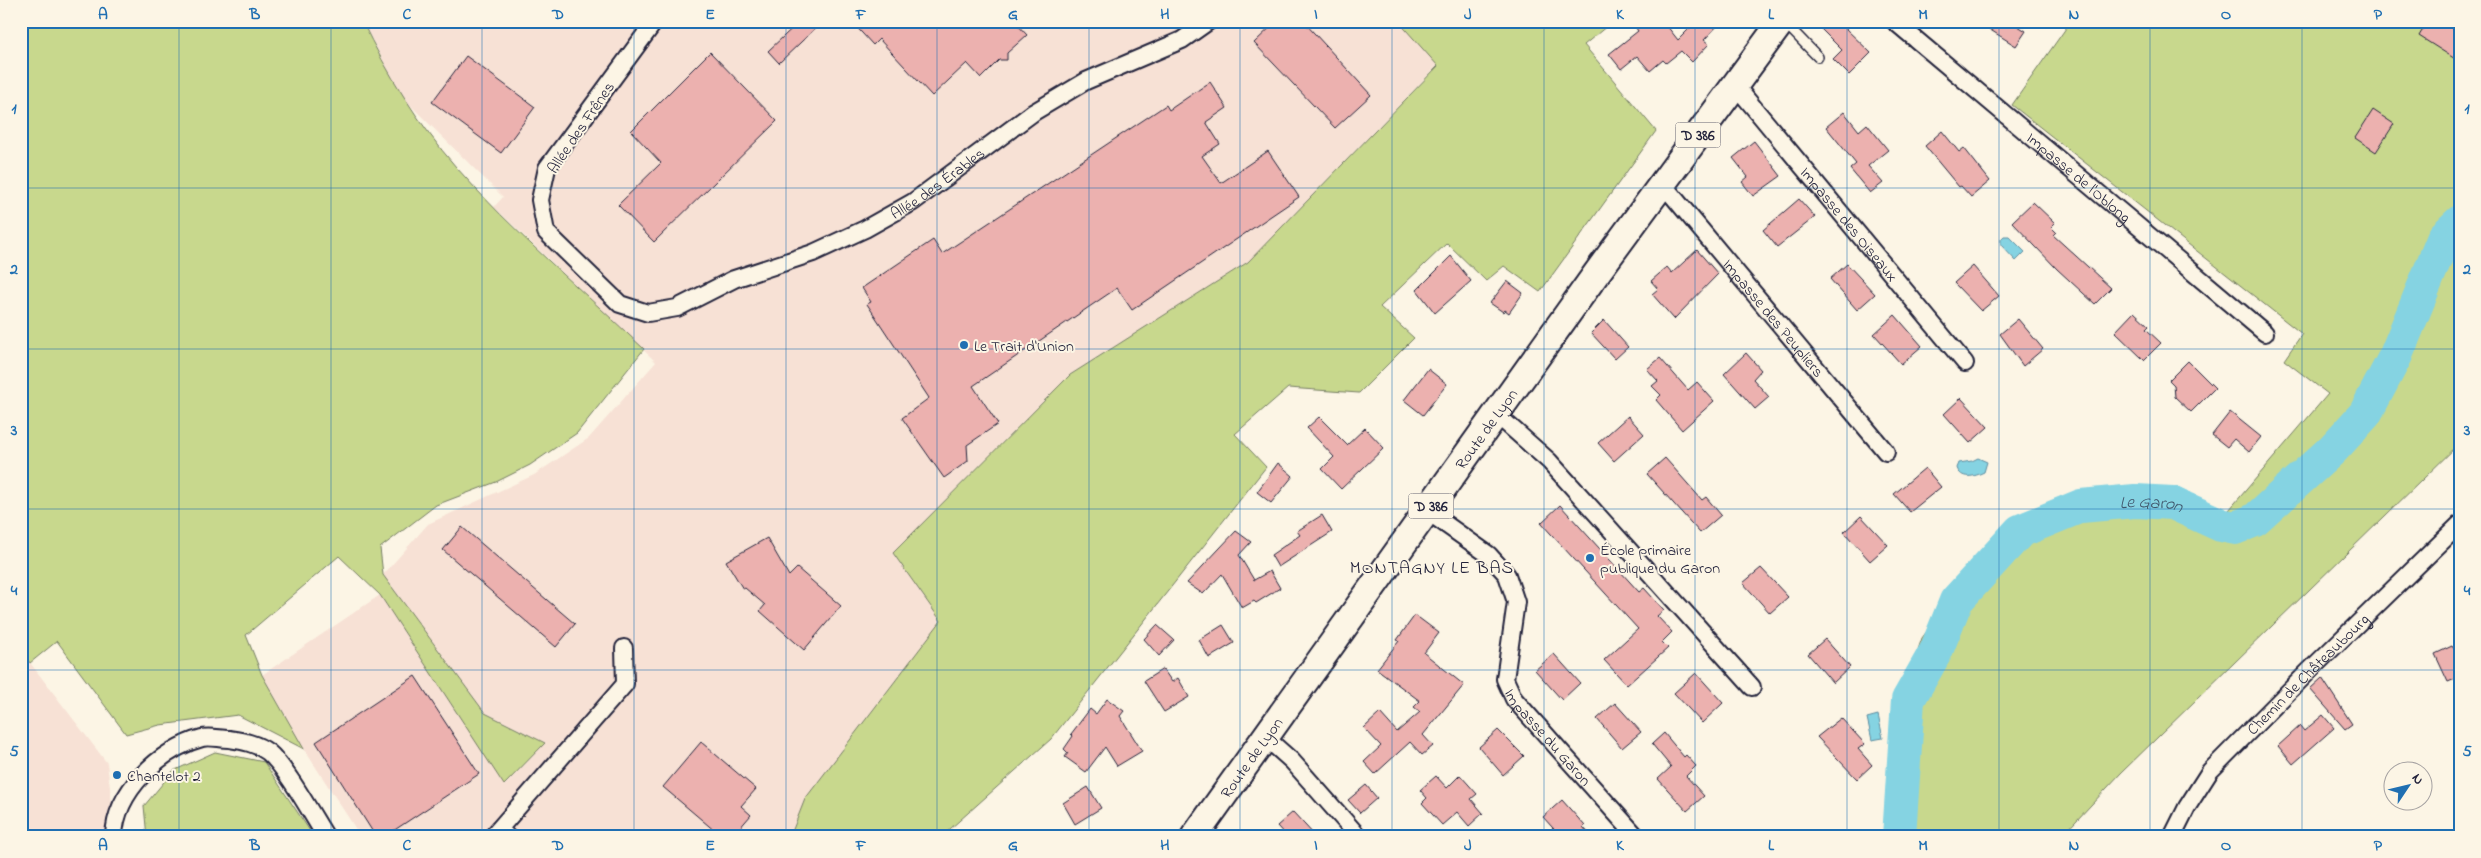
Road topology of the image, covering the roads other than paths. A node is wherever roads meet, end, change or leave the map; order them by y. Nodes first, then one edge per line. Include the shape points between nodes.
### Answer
1 (655, 21) edge
2 (1209, 21) edge
3 (1782, 21) edge
4 (1894, 21) edge
5 (1818, 56) dead end
6 (1735, 85) junction
7 (1662, 184) junction
8 (648, 313) joint
9 (2265, 333) dead end
10 (1965, 363) dead end
11 (1496, 414) junction
12 (1886, 452) dead end
13 (1427, 511) junction
14 (2460, 524) edge
15 (624, 648) dead end
16 (1752, 687) dead end
17 (1265, 737) junction
18 (502, 833) edge
19 (114, 837) edge
20 (326, 837) edge
21 (1194, 837) edge
22 (1359, 837) edge
23 (1637, 837) edge
24 (2172, 837) edge

1 - 8 street, Allée des Frênes via 547,168 540,200 546,232 620,304
2 - 8 street, Allée des Érables via 1182,40 1068,91 1034,112 913,202 865,229 813,253 734,279 677,308
3 - 5 lane
3 - 6 main road, Route de Lyon / D 386
4 - 9 street, Impasse de l'Oblong
6 - 7 main road, Route de Lyon / D 386
6 - 10 street, Impasse des Oiseaux
7 - 11 main road, Route de Lyon / D 386
7 - 12 street, Impasse des Peupliers
11 - 13 main road, Route de Lyon / D 386
11 - 16 street via 1549,461
13 - 17 main road, Route de Lyon / D 386
13 - 23 street, Impasse du Garon via 1489,555 1507,575 1516,602 1505,679 1514,699
14 - 24 street, Chemin de Châteaubourg via 2210,771
15 - 18 street via 625,684
17 - 21 main road, Route de Lyon / D 386
17 - 22 street via 1292,761
19 - 20 street via 115,821 132,788 179,746 204,737 246,741 268,752

